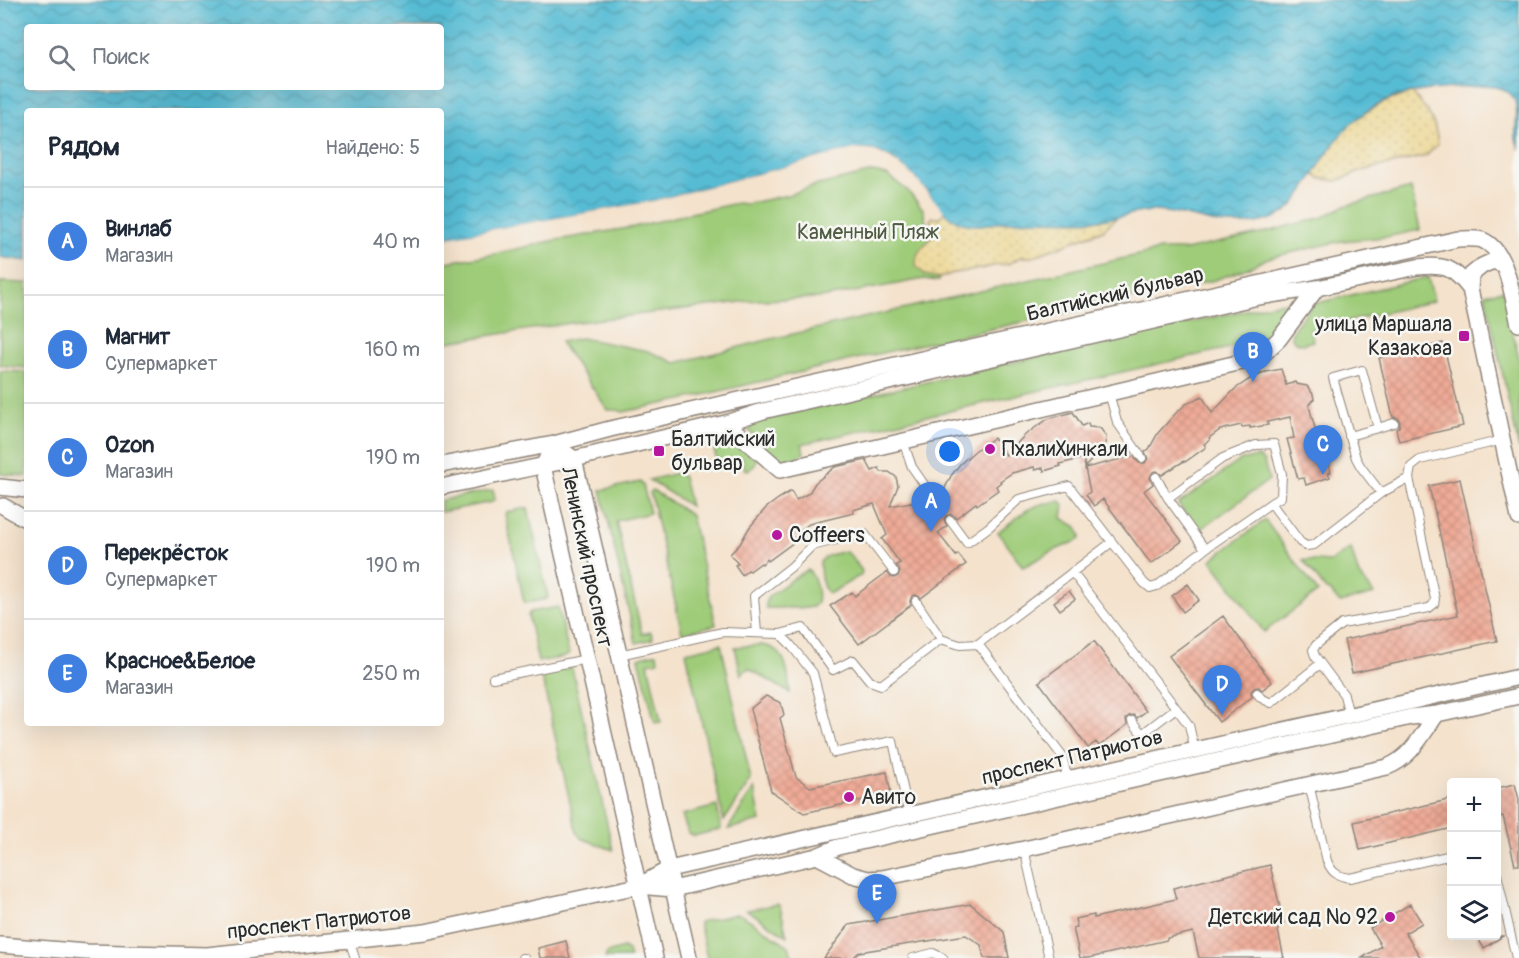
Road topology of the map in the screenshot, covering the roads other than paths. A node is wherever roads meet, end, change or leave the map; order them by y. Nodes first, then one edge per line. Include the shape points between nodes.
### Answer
1 (1504, 265) junction
2 (1317, 288) junction
3 (1470, 289) junction
4 (1519, 324) edge
5 (1109, 393) junction
6 (726, 423) junction
7 (1394, 423) dead end
8 (1378, 428) junction
9 (1349, 436) junction
10 (1503, 440) junction
11 (903, 441) junction
12 (554, 444) junction
13 (1142, 458) dead end
14 (574, 459) junction
15 (444, 464) edge
16 (543, 466) junction
17 (1156, 477) dead end
18 (1409, 478) junction
19 (444, 486) edge
20 (0, 487) edge
21 (24, 490) edge
22 (1381, 493) junction
23 (1168, 498) junction
24 (935, 500) dead end
25 (1272, 503) junction
26 (1, 506) edge
27 (24, 507) edge
28 (24, 518) edge
29 (1519, 518) edge
30 (950, 520) dead end
31 (1112, 542) junction
32 (1205, 549) junction
33 (894, 572) dead end
34 (1072, 572) junction
35 (916, 602) dead end
36 (757, 633) junction
37 (780, 634) junction
38 (942, 639) junction
39 (978, 644) junction
40 (620, 655) junction
41 (587, 658) junction
42 (1320, 664) junction
43 (1519, 677) edge
44 (494, 678) dead end
45 (1257, 693) dead end
46 (1519, 696) edge
47 (1176, 708) junction
48 (1437, 714) junction
49 (1349, 716) junction
50 (1132, 721) dead end
51 (1195, 751) junction
52 (1068, 780) junction
53 (1309, 784) junction
54 (909, 815) junction
55 (1024, 849) junction
56 (817, 856) junction
57 (1447, 856) edge
58 (669, 869) junction
59 (638, 886) junction
60 (1500, 886) edge
61 (673, 889) junction
62 (349, 940) junction
63 (0, 945) edge
64 (130, 955) edge
65 (354, 958) edge
66 (655, 958) edge
67 (689, 958) edge
68 (913, 958) edge
69 (943, 958) edge
70 (1049, 958) edge
71 (1516, 958) edge

1 - 3 street via 1493,261 1482,266 1472,275
1 - 4 street
1 - 12 street, Балтийский бульвар via 1482,240 1458,239
2 - 3 street, Балтийский бульвар via 1434,265 1454,272
2 - 5 street via 1279,339 1259,358
2 - 6 street, Балтийский бульвар via 1258,297 763,411
3 - 10 street
5 - 11 street
5 - 13 lane via 1117,422
6 - 11 street via 780,470
6 - 14 street, Балтийский бульвар
7 - 8 lane
8 - 9 lane
8 - 9 lane via 1362,370 1342,375 1333,378
9 - 22 lane via 1356,458
10 - 18 lane via 1420,460 1411,467
10 - 29 street
11 - 24 lane via 912,467
12 - 14 street, Ленинский проспект
12 - 15 street, Балтийский бульвар
12 - 16 street, Ленинский проспект
14 - 16 street, Балтийский бульвар
14 - 40 street, Ленинский проспект
16 - 19 street, Балтийский бульвар
16 - 41 street, Ленинский проспект
17 - 23 lane
18 - 22 lane
18 - 42 lane via 1434,604 1342,624 1313,650
20 - 21 street
22 - 25 lane via 1314,545 1306,546 1299,542
23 - 25 lane via 1223,458 1256,445 1274,444 1282,474 1281,496
23 - 32 lane
25 - 32 lane
26 - 27 street
26 - 28 street
30 - 31 lane via 967,543 1019,499 1068,486
31 - 32 lane via 1150,588
31 - 34 lane
33 - 36 lane via 864,533 812,546 754,596
34 - 39 lane
34 - 47 lane
35 - 38 lane
36 - 37 lane
36 - 40 lane via 723,632
37 - 38 lane via 803,628 833,670 853,660 870,681 881,685
37 - 54 lane via 813,673 834,753 893,741
38 - 39 lane via 960,645
39 - 52 lane via 1062,756
40 - 58 street, Ленинский проспект
41 - 44 lane
41 - 59 street, Ленинский проспект
42 - 45 lane via 1271,703
42 - 49 lane via 1344,695
43 - 49 street, проспект Патриотов
46 - 48 street, проспект Патриотов
47 - 50 lane via 1142,734
47 - 51 lane via 1189,725
48 - 53 street via 1408,755 1398,762
48 - 56 street, проспект Патриотов via 838,847
49 - 51 street, проспект Патриотов
51 - 52 street, проспект Патриотов
52 - 54 street, проспект Патриотов
53 - 55 street
53 - 57 lane via 1327,861 1339,877 1350,878
54 - 58 street, проспект Патриотов
55 - 56 street via 868,879
55 - 70 lane
56 - 61 street, проспект Патриотов
58 - 59 street, проспект Патриотов
58 - 61 street, Ленинский проспект
59 - 61 street, проспект Патриотов
59 - 62 street, проспект Патриотов via 425,932
59 - 66 street, Ленинский проспект
60 - 71 lane
61 - 67 street, Ленинский проспект
62 - 64 street, проспект Патриотов via 207,955
62 - 65 lane
63 - 64 street, проспект Патриотов
68 - 69 lane via 933,953

